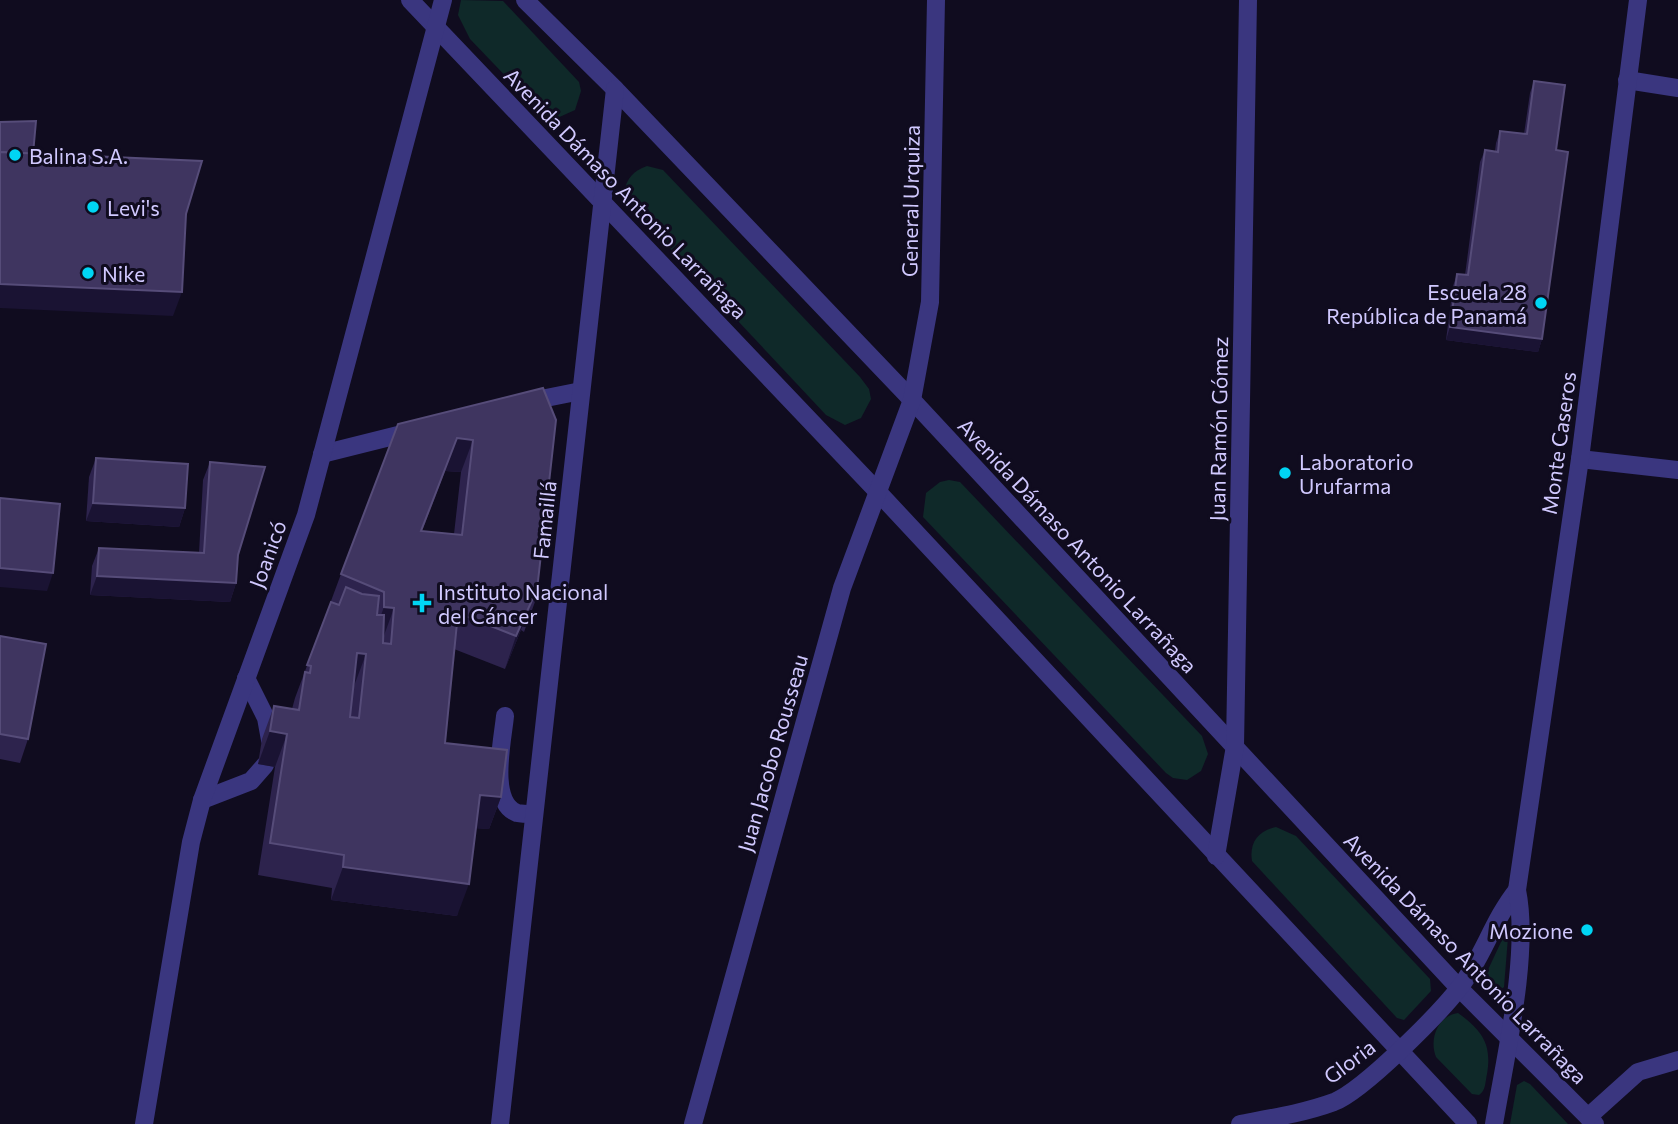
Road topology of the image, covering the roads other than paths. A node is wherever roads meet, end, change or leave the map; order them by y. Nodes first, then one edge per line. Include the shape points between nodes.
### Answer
1 (411, 0) edge
2 (443, 0) edge
3 (525, 0) edge
4 (936, 0) edge
5 (1248, 0) edge
6 (1638, 0) edge
7 (437, 28) junction
8 (1627, 80) junction
9 (1678, 88) edge
10 (615, 89) junction
11 (602, 200) junction
12 (581, 391) junction
13 (912, 400) junction
14 (511, 405) edge
15 (431, 426) edge
16 (322, 454) junction
17 (1580, 459) junction
18 (1678, 470) edge
19 (877, 491) junction
20 (246, 678) junction
21 (505, 716) dead end
22 (270, 740) edge
23 (1235, 746) junction
24 (265, 765) dead end
25 (202, 800) junction
26 (534, 814) junction
27 (1216, 856) junction
28 (1517, 890) junction
29 (1460, 988) junction
30 (1509, 1039) junction
31 (1397, 1052) junction
32 (1678, 1060) edge
33 (1592, 1120) edge
34 (144, 1124) edge
35 (500, 1124) edge
36 (693, 1124) edge
37 (1240, 1124) edge
38 (1468, 1124) edge
39 (1494, 1124) edge

1 - 7 street, Avenida Dámaso Antonio Larrañaga
2 - 7 street, Joanicó
3 - 10 street, Avenida Dámaso Antonio Larrañaga
4 - 13 street, General Urquiza via 930,302
5 - 23 street, Juan Ramón Gómez
6 - 8 street, Monte Caseros
7 - 11 street, Avenida Dámaso Antonio Larrañaga
7 - 16 street, Joanicó
8 - 9 street
8 - 17 street, Monte Caseros
10 - 11 street, Famaillá
10 - 13 street, Avenida Dámaso Antonio Larrañaga
11 - 12 street, Famaillá
11 - 19 street, Avenida Dámaso Antonio Larrañaga
12 - 14 street
12 - 26 street, Famaillá
13 - 19 street, Juan Jacobo Rousseau
13 - 23 street, Avenida Dámaso Antonio Larrañaga
15 - 16 street
16 - 20 street, Joanicó via 306,515
17 - 18 street
17 - 28 street, Monte Caseros
19 - 27 street, Avenida Dámaso Antonio Larrañaga
19 - 36 street, Juan Jacobo Rousseau via 842,588
20 - 22 street via 266,718
20 - 25 street, Joanicó
21 - 26 street via 499,786 513,810
23 - 27 street, Juan Ramón Gómez
23 - 29 street, Avenida Dámaso Antonio Larrañaga
24 - 25 street via 251,780
25 - 34 street, Joanicó
26 - 35 street, Famaillá
27 - 31 street, Avenida Dámaso Antonio Larrañaga
28 - 29 street, Monte Caseros
28 - 30 street, Monte Caseros via 1522,916
29 - 30 street, Avenida Dámaso Antonio Larrañaga
29 - 31 street, Gloria
30 - 33 street, Avenida Dámaso Antonio Larrañaga
30 - 39 street, Monte Caseros
31 - 37 street, Gloria via 1337,1101
31 - 38 street, Avenida Dámaso Antonio Larrañaga
32 - 33 street via 1638,1072

